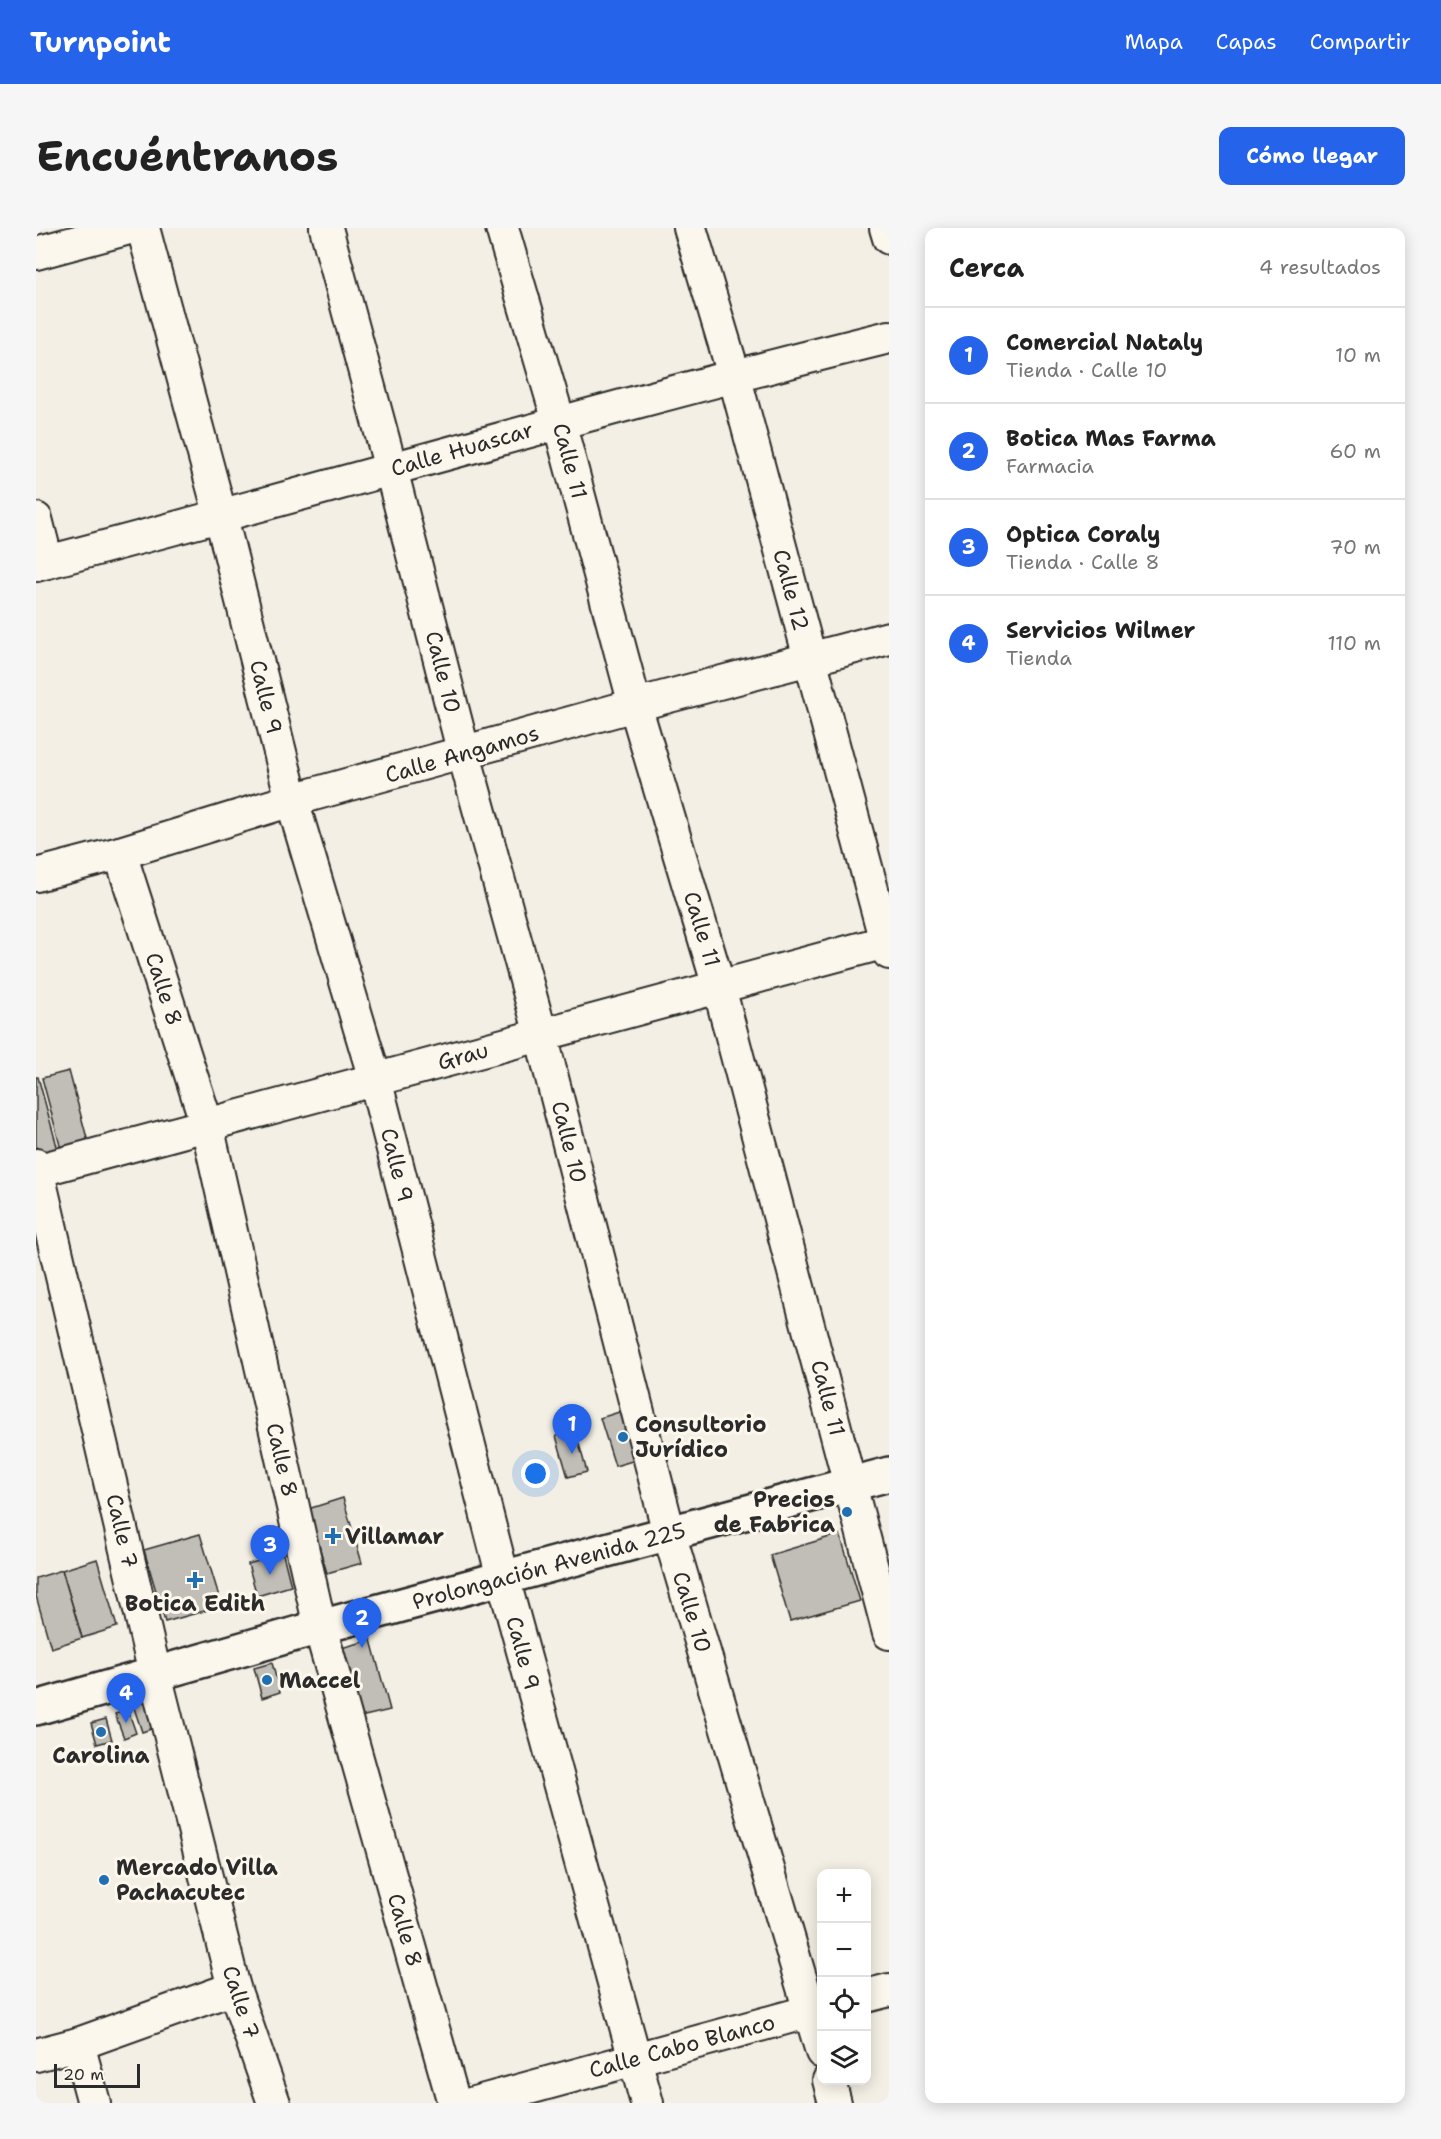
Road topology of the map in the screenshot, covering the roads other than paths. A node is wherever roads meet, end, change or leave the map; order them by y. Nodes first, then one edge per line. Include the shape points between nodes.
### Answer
1 (129, 228) edge
2 (143, 228) edge
3 (326, 228) edge
4 (502, 228) edge
5 (690, 228) edge
6 (886, 228) edge
7 (889, 238) edge
8 (36, 253) edge
9 (889, 337) edge
10 (734, 375) junction
11 (560, 422) junction
12 (391, 469) junction
13 (221, 517) junction
14 (36, 519) edge
15 (42, 564) edge
16 (889, 638) edge
17 (809, 658) junction
18 (635, 705) junction
19 (464, 754) junction
20 (292, 800) junction
21 (120, 853) junction
22 (36, 876) edge
23 (888, 945) edge
24 (719, 987) junction
25 (541, 1035) junction
26 (375, 1080) junction
27 (207, 1125) junction
28 (37, 1169) edge
29 (889, 1474) edge
30 (851, 1485) junction
31 (669, 1533) junction
32 (503, 1578) junction
33 (320, 1628) junction
34 (889, 1633) edge
35 (155, 1674) junction
36 (36, 1708) edge
37 (234, 1988) junction
38 (889, 1990) edge
39 (871, 1995) edge
40 (816, 2010) edge
41 (819, 2031) edge
42 (78, 2044) junction
43 (36, 2055) edge
44 (634, 2059) junction
45 (830, 2085) edge
46 (94, 2103) edge
47 (274, 2103) edge
48 (454, 2103) edge
49 (474, 2103) edge
50 (647, 2103) edge
51 (835, 2103) edge

1 - 8 street
2 - 13 street, Calle 9
3 - 12 street, Calle 10
4 - 11 street, Calle 11
5 - 10 street, Calle 12
6 - 7 street
9 - 10 street, Calle Huascar
10 - 11 street, Calle Huascar
10 - 17 street, Calle 12
11 - 12 street, Calle Huascar
11 - 18 street, Calle 11
12 - 13 street, Calle Huascar
12 - 19 street, Calle 10
13 - 15 street, Calle Huascar
13 - 20 street, Calle 9
14 - 15 street
16 - 17 street, Calle Angamos
17 - 18 street, Calle Angamos
17 - 23 street, Calle 12
18 - 19 street, Calle Angamos
18 - 24 street, Calle 11
19 - 20 street, Calle Angamos
19 - 25 street, Calle 10
20 - 21 street, Calle Angamos
20 - 26 street, Calle 9
21 - 22 street, Calle Angamos
21 - 27 street, Calle 8
23 - 24 street, Grau
24 - 25 street, Grau
24 - 30 street, Calle 11
25 - 26 street, Grau
25 - 31 street, Calle 10
26 - 27 street, Grau
26 - 32 street, Calle 9
27 - 28 street, Grau
27 - 33 street, Calle 8
28 - 35 street, Calle 7
29 - 30 main road, Prolongación Avenida 225
30 - 31 main road, Prolongación Avenida 225
30 - 34 street, Calle 11
31 - 32 main road, Prolongación Avenida 225
31 - 40 street, Calle 10
32 - 33 main road, Prolongación Avenida 225
32 - 44 street, Calle 9
33 - 35 main road, Prolongación Avenida 225
33 - 48 street, Calle 8
35 - 36 main road, Prolongación Avenida 225
35 - 37 street, Calle 7
37 - 42 street
37 - 47 street, Calle 7
38 - 39 street
40 - 41 street, Calle 10
40 - 44 street, Calle Cabo Blanco
42 - 43 street
42 - 46 street
44 - 49 street, Calle Cabo Blanco
44 - 50 street, Calle 9
45 - 51 street

